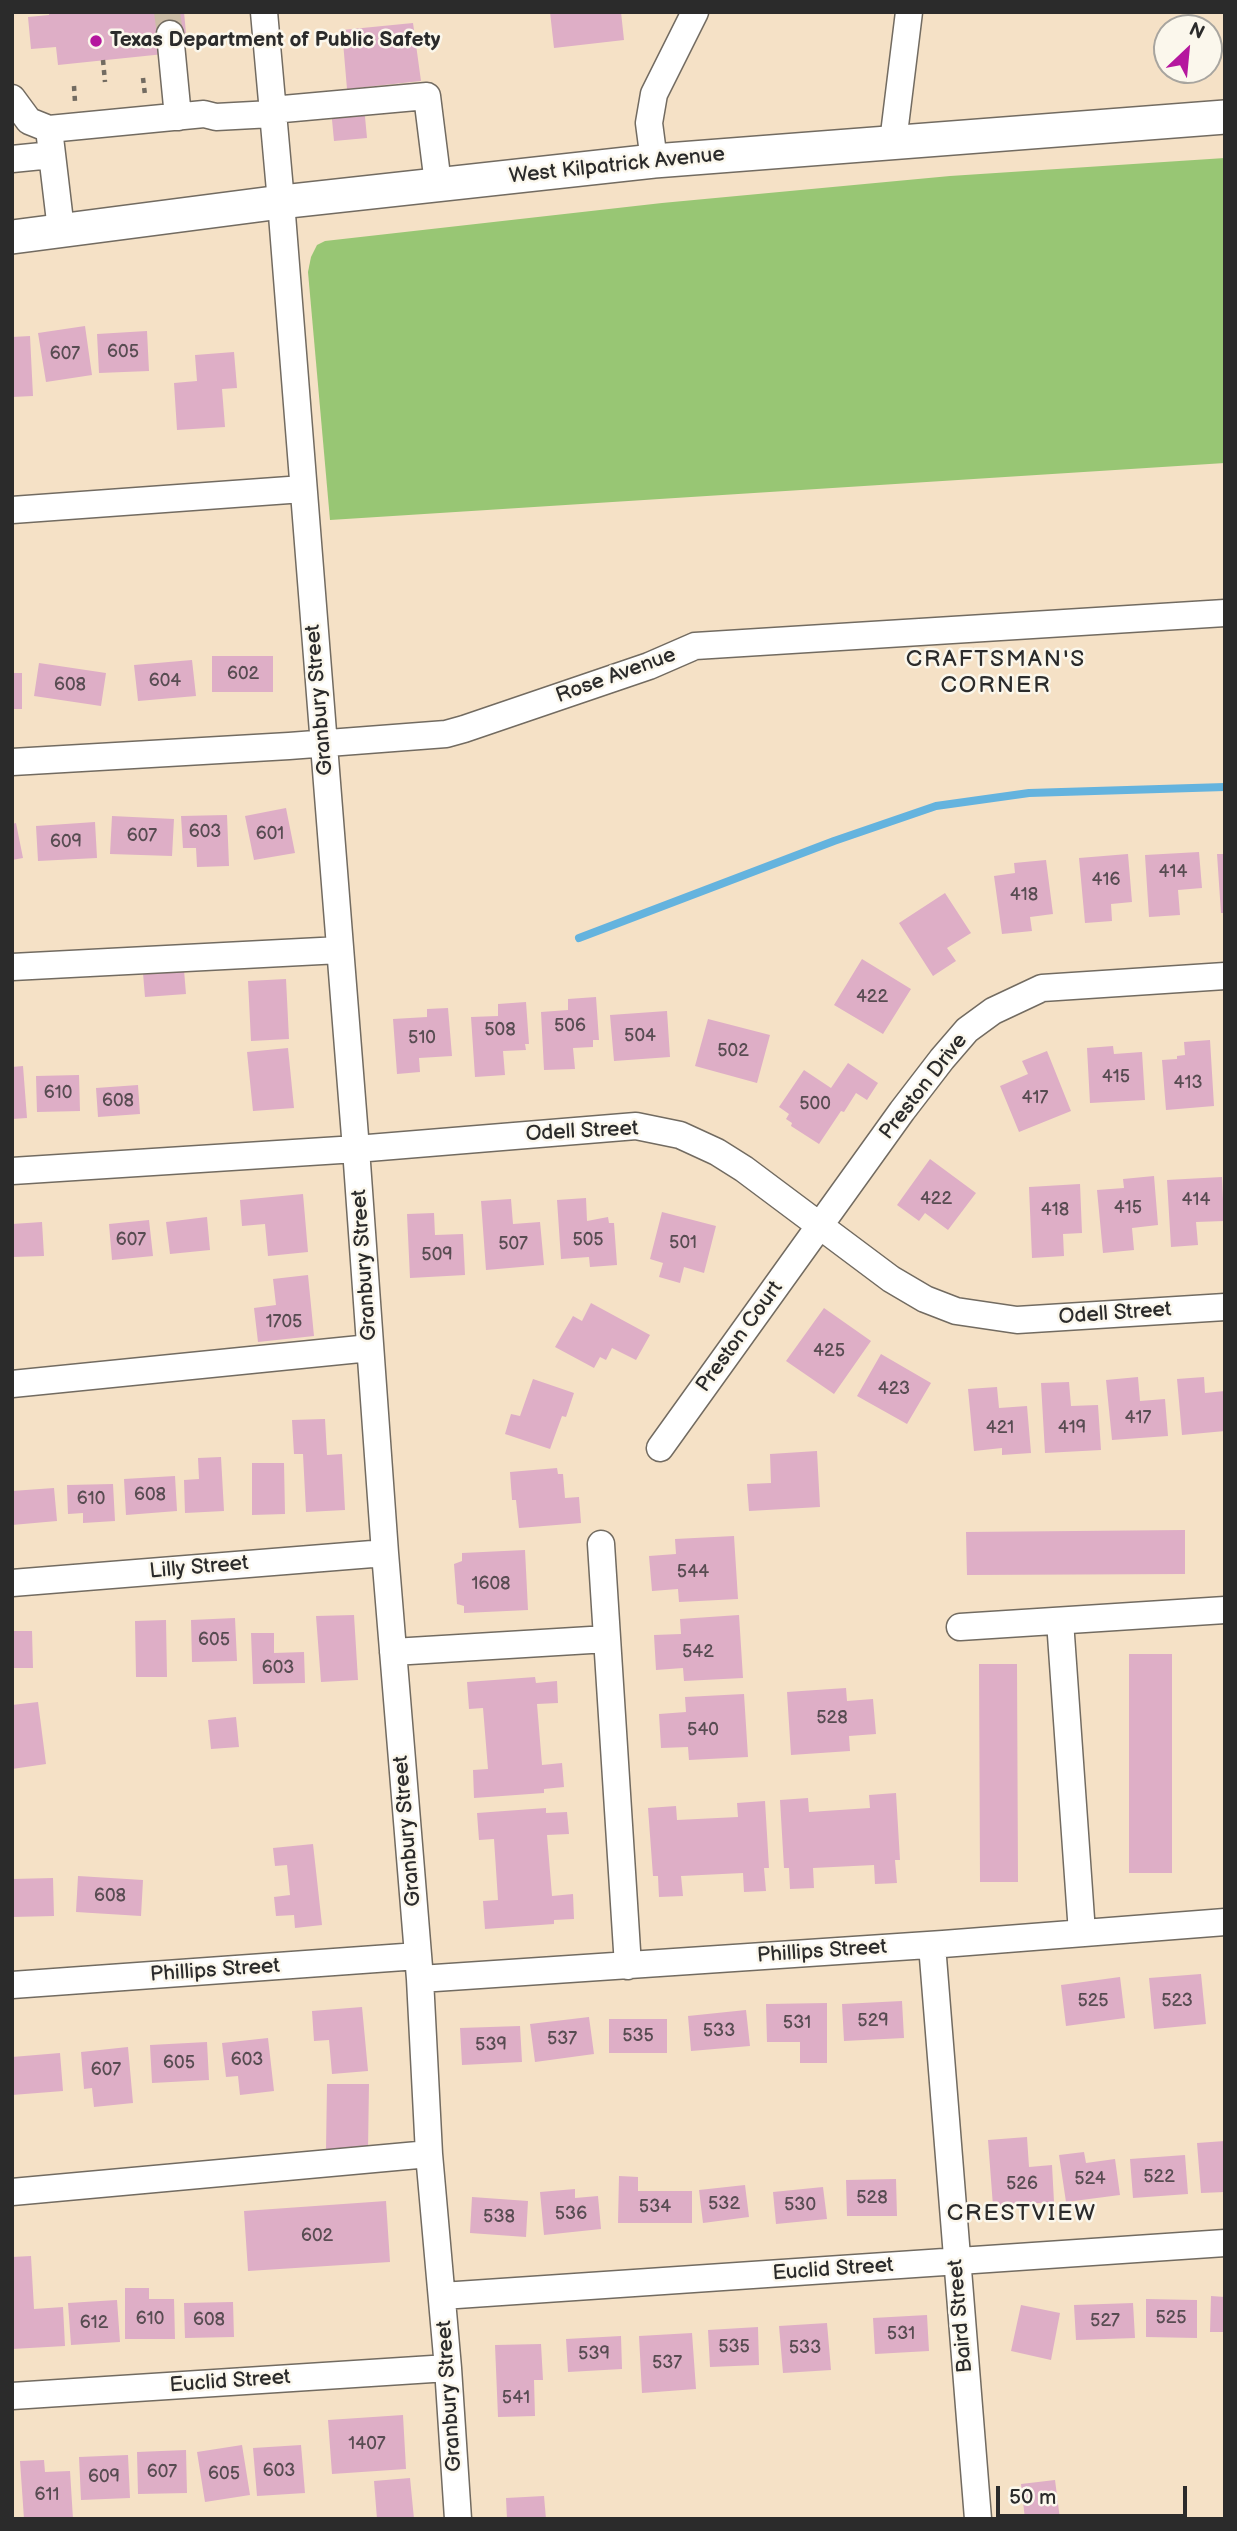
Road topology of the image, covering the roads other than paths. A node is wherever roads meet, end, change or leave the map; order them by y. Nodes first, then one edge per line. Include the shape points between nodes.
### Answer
1 (264, 12) edge
2 (695, 12) edge
3 (909, 12) edge
4 (170, 34) tunnel mouth
5 (12, 98) edge
6 (272, 112) junction
7 (178, 117) junction
8 (1225, 117) edge
9 (51, 142) junction
10 (893, 142) junction
11 (12, 159) edge
12 (654, 161) junction
13 (438, 184) junction
14 (281, 202) junction
15 (61, 230) junction
16 (12, 237) edge
17 (303, 489) junction
18 (12, 510) edge
19 (1225, 613) edge
20 (324, 743) junction
21 (12, 762) edge
22 (340, 950) junction
23 (12, 967) edge
24 (1225, 976) edge
25 (356, 1149) junction
26 (12, 1171) edge
27 (820, 1226) junction
28 (1225, 1307) edge
29 (370, 1348) junction
30 (12, 1384) edge
31 (660, 1448) dead end
32 (601, 1544) dead end
33 (385, 1553) junction
34 (12, 1583) edge
35 (1225, 1610) edge
36 (1060, 1621) junction
37 (960, 1627) dead end
38 (607, 1639) junction
39 (393, 1652) junction
40 (1225, 1922) edge
41 (1082, 1933) junction
42 (932, 1945) junction
43 (628, 1966) junction
44 (419, 1968) junction
45 (12, 1985) edge
46 (429, 2154) junction
47 (12, 2192) edge
48 (1225, 2243) edge
49 (957, 2262) junction
50 (442, 2297) junction
51 (448, 2368) junction
52 (12, 2396) edge
53 (458, 2519) edge
54 (978, 2519) edge

1 - 6 street, Granbury Street
2 - 12 street via 654,94 649,123
3 - 10 street
4 - 7 street
5 - 9 street
6 - 7 street
6 - 13 street via 427,96
6 - 14 street, Granbury Street
7 - 9 street
8 - 10 main road, West Kilpatrick Avenue
9 - 11 street
9 - 15 street
10 - 12 main road, West Kilpatrick Avenue
12 - 13 main road, West Kilpatrick Avenue
13 - 14 main road, West Kilpatrick Avenue
14 - 15 main road, West Kilpatrick Avenue
14 - 17 street, Granbury Street
15 - 16 main road, West Kilpatrick Avenue
17 - 18 street
17 - 20 street, Granbury Street
19 - 20 street, Rose Avenue via 695,646 649,666 446,734
20 - 21 street, Rose Avenue
20 - 22 street, Granbury Street
22 - 23 street
22 - 25 street, Granbury Street
24 - 27 street, Preston Drive via 1042,988 993,1011 967,1030 942,1059
25 - 26 street, Odell Street
25 - 27 street, Odell Street via 636,1126 680,1135 718,1152
25 - 29 street, Granbury Street
27 - 28 street, Odell Street via 891,1279 956,1311 1017,1320
27 - 31 street, Preston Court
29 - 30 street
29 - 33 street, Granbury Street
32 - 38 street
33 - 34 street, Lilly Street
33 - 39 street, Granbury Street
35 - 36 street
36 - 37 street
36 - 41 street
38 - 39 street
38 - 43 street
39 - 44 street, Granbury Street
40 - 41 street, Phillips Street
41 - 42 street, Phillips Street
42 - 43 street, Phillips Street
42 - 49 street, Baird Street
43 - 44 street, Phillips Street
44 - 45 street, Phillips Street
44 - 46 street, Granbury Street
46 - 47 street
46 - 50 street, Granbury Street
48 - 49 street, Euclid Street
49 - 50 street, Euclid Street
49 - 54 street, Baird Street
50 - 51 street, Granbury Street
51 - 52 street, Euclid Street
51 - 53 street, Granbury Street

